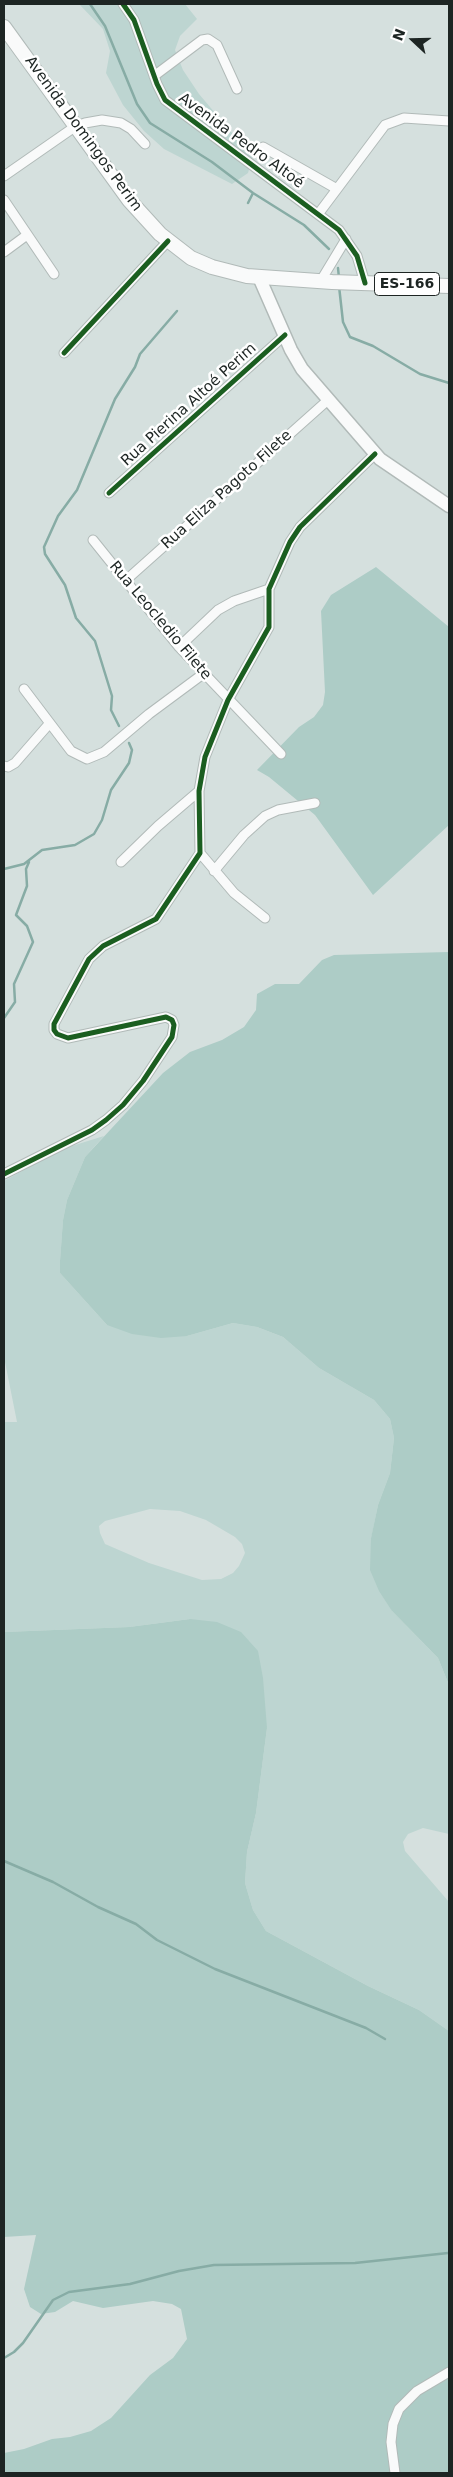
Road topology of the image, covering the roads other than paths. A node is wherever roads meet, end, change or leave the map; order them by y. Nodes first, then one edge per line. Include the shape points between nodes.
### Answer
1 (123, 4) edge
2 (4, 27) edge
3 (154, 76) junction
4 (238, 89) dead end
5 (449, 121) edge
6 (76, 126) junction
7 (145, 144) dead end
8 (263, 147) dead end
9 (4, 176) edge
10 (337, 189) junction
11 (4, 200) edge
12 (319, 213) junction
13 (28, 235) junction
14 (346, 239) junction
15 (168, 241) junction
16 (4, 252) edge
17 (54, 274) dead end
18 (259, 277) junction
19 (326, 282) junction
20 (365, 283) junction
21 (449, 286) edge
22 (285, 335) junction
23 (64, 353) dead end
24 (328, 400) junction
25 (375, 454) junction
26 (109, 493) dead end
27 (449, 506) edge
28 (93, 540) dead end
29 (125, 581) junction
30 (269, 589) junction
31 (179, 647) junction
32 (203, 674) junction
33 (24, 689) dead end
34 (228, 700) junction
35 (49, 724) junction
36 (281, 754) dead end
37 (4, 766) edge
38 (199, 791) junction
39 (314, 803) dead end
40 (200, 853) junction
41 (121, 862) dead end
42 (214, 871) junction
43 (265, 918) dead end
44 (4, 1174) edge
45 (449, 2372) edge
46 (395, 2473) edge

1 - 3 street, Avenida Pedro Altoé via 134,20
2 - 6 main road, Avenida Domingos Perim
3 - 4 street via 202,40 208,39 217,46
3 - 12 street, Avenida Pedro Altoé via 160,92 171,106
5 - 10 street via 404,118 385,125
6 - 7 street via 94,121 116,121 131,129
6 - 9 street
6 - 15 main road, Avenida Domingos Perim via 129,200
8 - 10 street
10 - 12 street
11 - 13 street
12 - 14 street, Avenida Pedro Altoé
13 - 16 street
13 - 17 street
14 - 19 street
14 - 20 street, Avenida Pedro Altoé via 357,256
15 - 18 main road, Avenida Domingos Perim via 192,258 212,266
15 - 23 street
18 - 19 main road, Avenida Domingos Perim
18 - 22 street
19 - 20 main road, Avenida Domingos Perim
20 - 21 main road, ES-166
22 - 24 street via 297,361
22 - 26 street, Rua Pierina Altoé Perim
24 - 25 street
24 - 29 street, Rua Eliza Pagoto Filete
25 - 27 street
25 - 30 street via 300,527
28 - 29 street, Rua Leocledio Filete
29 - 31 street, Rua Leocledio Filete
30 - 31 street via 222,607
30 - 34 street via 269,627
31 - 32 street, Rua Leocledio Filete
32 - 34 street, Rua Leocledio Filete
32 - 35 street via 98,757 82,758 65,745
33 - 35 street
34 - 36 street, Rua Leocledio Filete
34 - 38 street via 205,757
35 - 37 street via 15,763
38 - 40 street
38 - 41 street
39 - 42 street via 265,816 244,834
40 - 42 street
40 - 44 street via 161,914 95,952 56,1017 54,1030 61,1037 74,1037 166,1017 174,1025 172,1037 143,1081 106,1120
42 - 43 street via 234,893
45 - 46 street via 418,2391 400,2409 393,2424 391,2442

